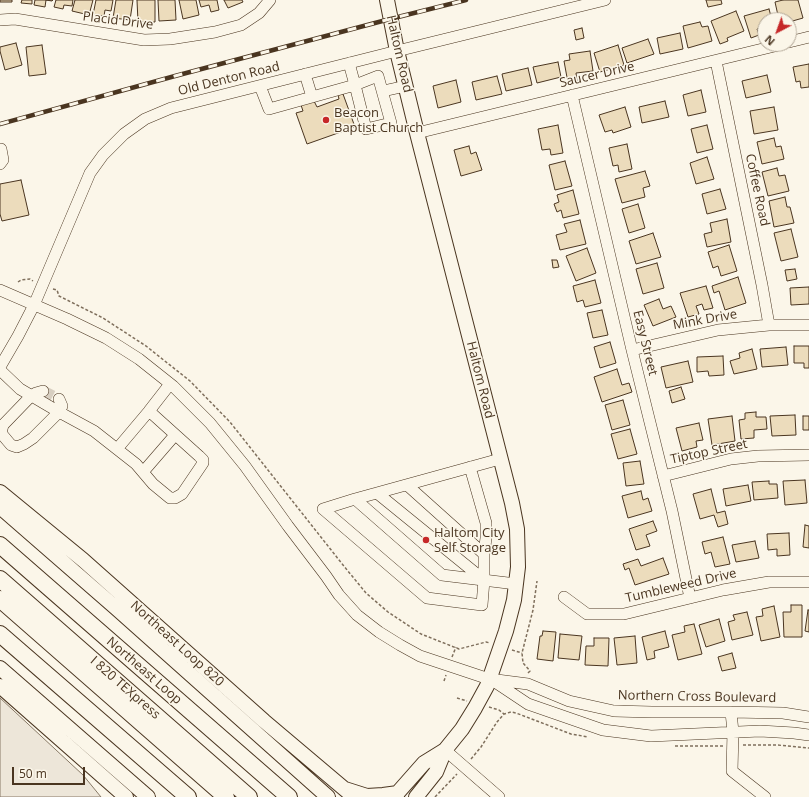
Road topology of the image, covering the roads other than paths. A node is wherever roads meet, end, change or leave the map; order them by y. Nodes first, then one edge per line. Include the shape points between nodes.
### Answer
1 (270, 0) edge
2 (387, 0) edge
3 (605, 0) edge
4 (0, 20) edge
5 (809, 37) edge
6 (797, 40) edge
7 (397, 51) junction
8 (757, 51) edge
9 (716, 61) junction
10 (349, 63) junction
11 (305, 74) junction
12 (355, 85) junction
13 (260, 86) junction
14 (406, 86) junction
15 (383, 91) junction
16 (572, 95) junction
17 (312, 97) junction
18 (417, 133) junction
19 (2, 149) dead end
20 (0, 164) edge
21 (0, 290) edge
22 (34, 305) junction
23 (769, 325) junction
24 (809, 325) edge
25 (632, 350) junction
26 (0, 368) edge
27 (170, 384) junction
28 (43, 391) dead end
29 (31, 396) junction
30 (58, 399) dead end
31 (149, 411) junction
32 (59, 412) junction
33 (175, 435) junction
34 (117, 449) junction
35 (809, 455) edge
36 (500, 459) junction
37 (470, 467) junction
38 (143, 472) junction
39 (663, 476) junction
40 (407, 485) junction
41 (0, 492) edge
42 (377, 493) junction
43 (355, 499) junction
44 (0, 507) edge
45 (0, 545) edge
46 (484, 554) junction
47 (0, 579) edge
48 (484, 580) junction
49 (809, 582) edge
50 (516, 584) junction
51 (564, 597) dead end
52 (690, 598) junction
53 (0, 600) edge
54 (0, 634) edge
55 (0, 668) edge
56 (490, 679) junction
57 (0, 686) edge
58 (731, 712) junction
59 (809, 717) edge
60 (733, 732) junction
61 (809, 735) edge
62 (445, 750) junction
63 (349, 794) edge
64 (396, 795) edge
65 (126, 797) edge
66 (148, 797) edge
67 (188, 797) edge
68 (226, 797) edge
69 (250, 797) edge
70 (289, 797) edge
71 (328, 797) edge
72 (416, 797) edge
73 (499, 797) edge
74 (765, 797) edge

1 - 4 street, Placid Drive via 259,13 241,25 170,40 144,40 15,19
2 - 7 main road, Haltom Road
3 - 7 street, Old Denton Road
5 - 6 street
7 - 10 street, Old Denton Road
7 - 14 main road, Haltom Road
8 - 9 street, Saucer Drive
9 - 16 street, Saucer Drive
9 - 23 street, Coffee Road
10 - 11 street, Old Denton Road
10 - 12 street
11 - 13 street, Old Denton Road
11 - 17 street
12 - 15 street via 378,76
12 - 15 street via 366,129 391,123
12 - 17 street
13 - 17 street via 269,109
13 - 22 street, Old Denton Road via 171,108 145,119 124,134 103,155 90,173
14 - 15 street
14 - 18 main road, Haltom Road
16 - 18 street, Saucer Drive
16 - 25 street, Easy Street
18 - 36 main road, Haltom Road
19 - 20 street via 3,160
21 - 22 street
22 - 26 street, Old Denton Road
22 - 27 street via 106,338 139,359
23 - 24 street, Mink Drive
23 - 25 street, Mink Drive via 718,330
25 - 39 street, Easy Street
26 - 29 street
27 - 31 street
27 - 56 street via 210,423 339,595 358,615 379,632 420,656
28 - 29 street
29 - 32 street
29 - 32 street via 3,425 1,434 11,445 17,447 33,438
30 - 32 street via 62,406
31 - 33 street
31 - 34 street
32 - 34 street via 94,431
33 - 38 street
33 - 38 street via 203,460 203,464 182,494 170,498
34 - 38 street
35 - 39 street, Tiptop Street via 731,459
36 - 37 street
36 - 50 main road, Haltom Road via 517,529
37 - 40 street
37 - 46 street via 486,523
39 - 52 street, Easy Street
40 - 42 street
40 - 46 street
41 - 63 main road, Northeast Loop 820 via 83,560
42 - 43 street
42 - 48 street
43 - 48 street via 442,576
43 - 48 street via 323,510 428,598 482,605
44 - 71 main road
45 - 70 highway, Northeast Loop
46 - 48 street
47 - 69 highway, I 820 TEXpress
48 - 50 street
49 - 52 street, Tumbleweed Drive via 769,582
50 - 56 main road, Haltom Road via 506,631
51 - 52 street, Tumbleweed Drive via 587,614 624,614
53 - 68 highway, I 820 TEXpress
54 - 67 highway
55 - 66 main road
56 - 58 street, Northern Cross Boulevard via 528,684 569,701 614,711
56 - 60 street via 528,704 603,730 652,736
56 - 62 main road, Haltom Road via 462,729
57 - 65 main road
58 - 59 street, Northern Cross Boulevard via 783,713
58 - 60 street
60 - 61 street via 760,731
60 - 74 street via 732,771
62 - 64 main road, Haltom Road via 424,763
62 - 72 main road, Haltom Road via 436,772
62 - 73 street
63 - 64 main road

